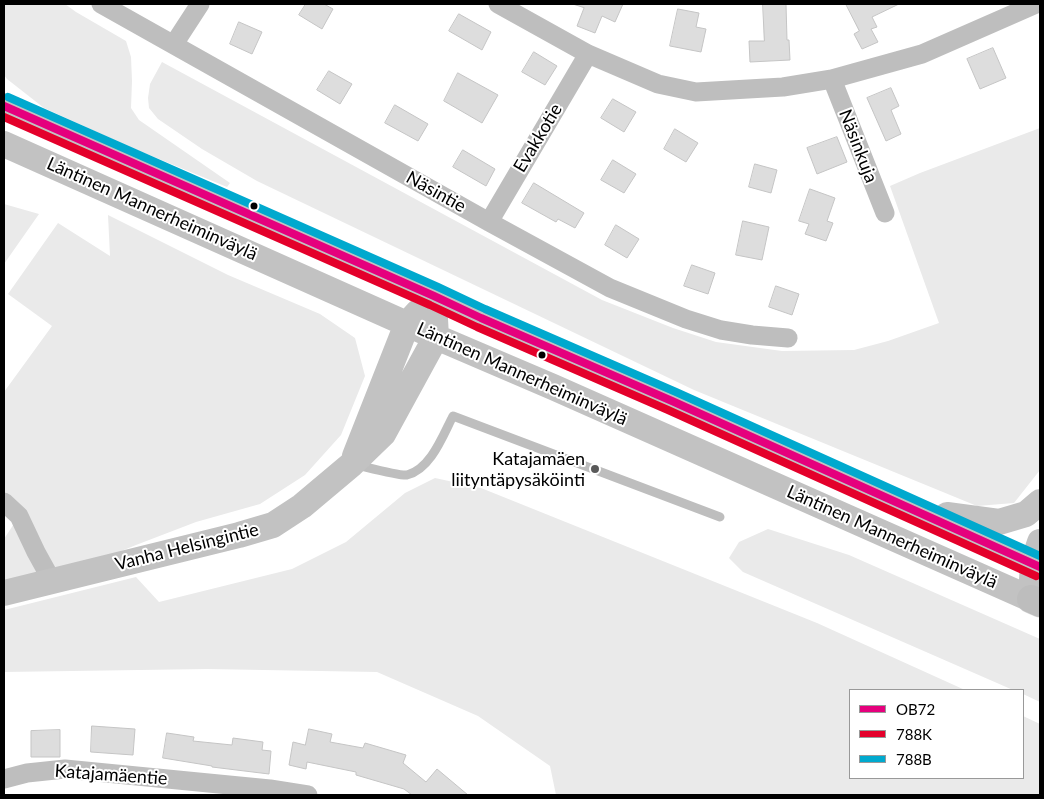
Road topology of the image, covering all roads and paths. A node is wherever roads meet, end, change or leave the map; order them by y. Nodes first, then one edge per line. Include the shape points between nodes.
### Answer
1 (101, 4) edge
2 (200, 4) edge
3 (498, 4) edge
4 (1036, 4) edge
5 (174, 44) junction
6 (588, 54) junction
7 (832, 79) junction
8 (6, 105) edge
9 (4, 144) edge
10 (885, 213) dead end
11 (489, 222) junction
12 (434, 296) junction
13 (407, 324) junction
14 (436, 337) junction
15 (788, 338) dead end
16 (352, 464) junction
17 (4, 502) edge
18 (1040, 502) edge
19 (915, 510) junction
20 (720, 517) dead end
21 (1038, 557) edge
22 (52, 581) junction
23 (4, 593) edge
24 (1037, 596) edge
25 (4, 779) edge
26 (269, 792) edge
27 (308, 795) edge

1 - 5 street, Näsintie
2 - 5 street
3 - 6 street
4 - 7 street via 922,54
5 - 11 street, Näsintie
6 - 7 street via 658,84 696,92 783,88
6 - 11 street, Evakkotie
7 - 10 street, Näsinkuja
8 - 12 main road, Läntinen Mannerheiminväylä
9 - 13 main road, Läntinen Mannerheiminväylä
11 - 15 street, Näsintie via 610,288 686,319 721,330
12 - 13 main road, Vanha Helsingintie
12 - 14 main road
12 - 19 main road, Läntinen Mannerheiminväylä
13 - 14 main road, Läntinen Mannerheiminväylä
13 - 16 main road, Vanha Helsingintie
14 - 16 main road, Vanha Helsingintie via 383,434
14 - 24 main road, Läntinen Mannerheiminväylä
16 - 20 lane via 406,475 422,467 434,453 453,416
16 - 22 main road, Vanha Helsingintie via 302,506 273,525
17 - 22 street via 19,516
18 - 19 main road via 1026,514 999,522
19 - 21 main road, Läntinen Mannerheiminväylä
21 - 24 main road
22 - 23 main road, Vanha Helsingintie
25 - 26 street, Katajamäentie via 65,768
26 - 27 street, Katajamäentie

